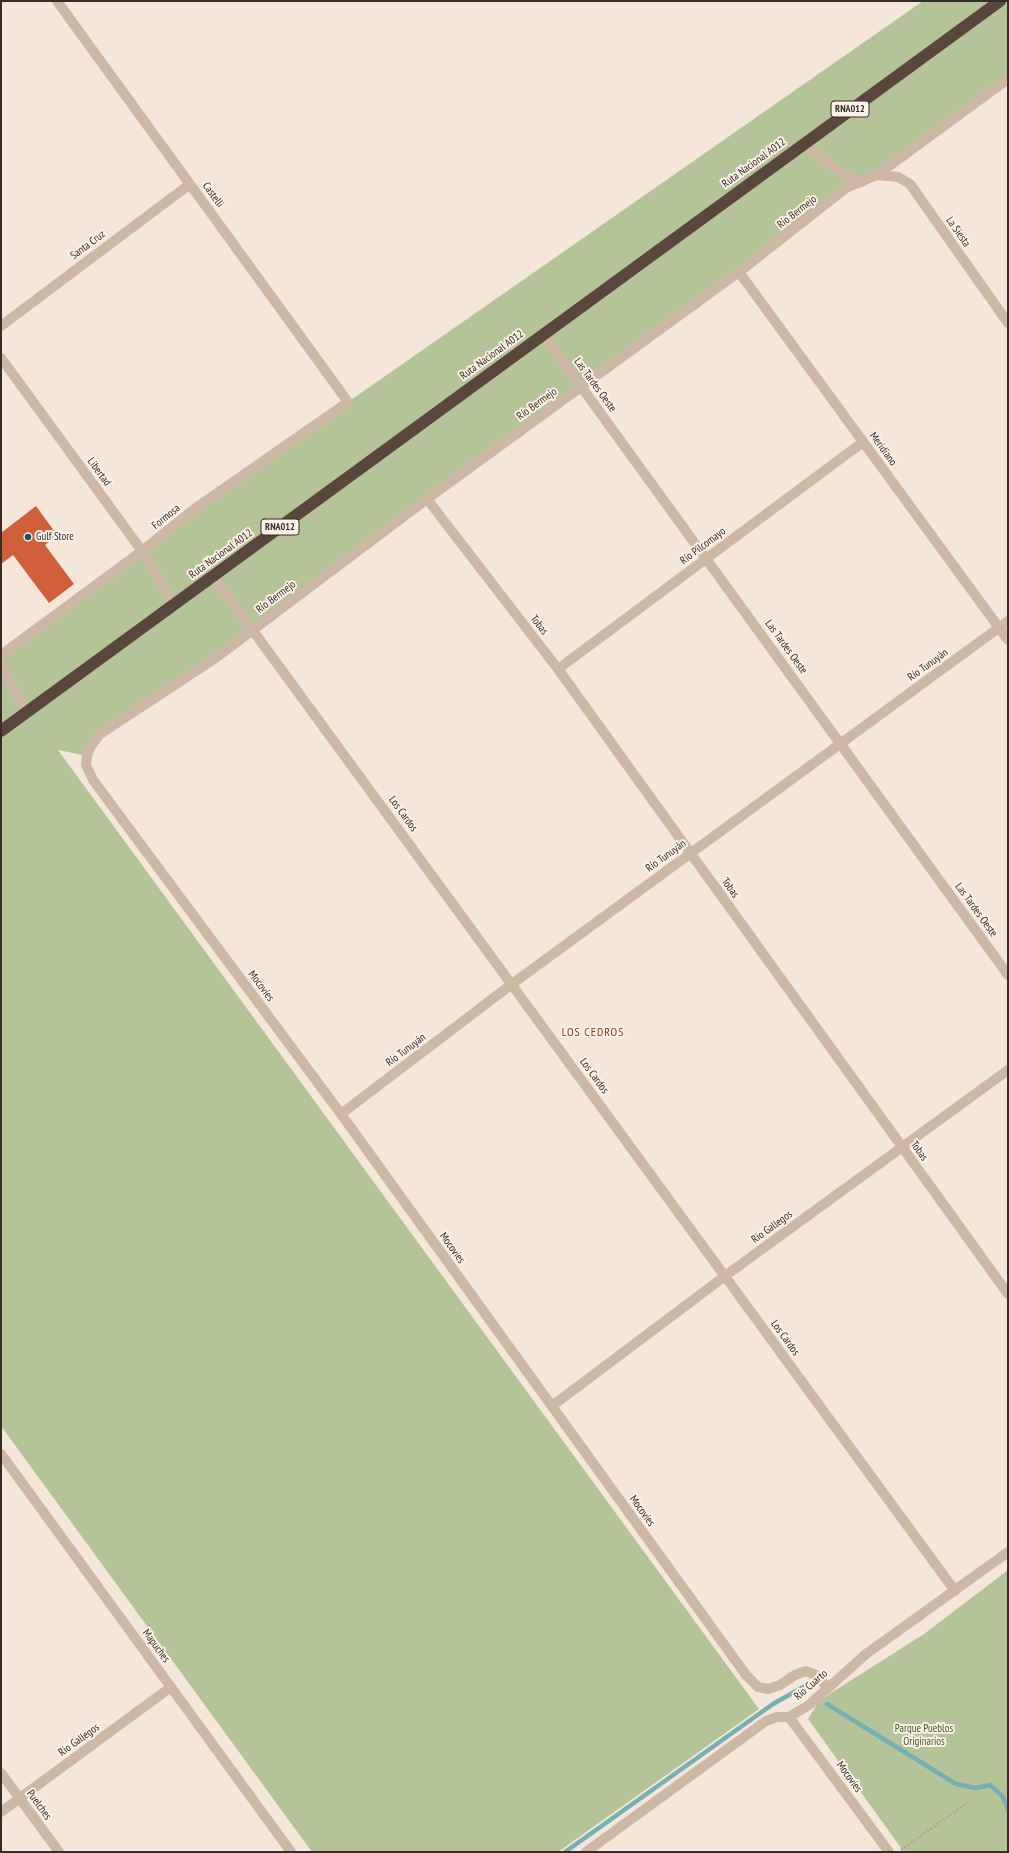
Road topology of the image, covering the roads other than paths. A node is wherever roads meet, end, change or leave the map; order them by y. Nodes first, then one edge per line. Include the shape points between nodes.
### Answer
1 (57, 1) edge
2 (1000, 1) edge
3 (1008, 79) edge
4 (803, 144) junction
5 (877, 175) junction
6 (862, 182) junction
7 (190, 184) junction
8 (739, 272) junction
9 (1008, 323) edge
10 (1, 326) edge
11 (543, 334) junction
12 (1, 358) edge
13 (582, 386) junction
14 (348, 402) joint
15 (863, 442) junction
16 (427, 499) junction
17 (142, 551) junction
18 (706, 559) junction
19 (213, 576) junction
20 (174, 604) junction
21 (1008, 621) edge
22 (999, 628) junction
23 (253, 630) junction
24 (1008, 640) edge
25 (1, 655) edge
26 (1, 666) edge
27 (558, 669) junction
28 (28, 711) junction
29 (1, 731) edge
30 (841, 743) junction
31 (87, 756) joint
32 (690, 853) junction
33 (1008, 975) edge
34 (512, 984) junction
35 (1008, 1070) edge
36 (341, 1114) junction
37 (902, 1147) junction
38 (725, 1276) junction
39 (1008, 1294) edge
40 (552, 1406) junction
41 (1, 1454) edge
42 (1008, 1552) edge
43 (955, 1591) junction
44 (171, 1687) junction
45 (827, 1687) junction
46 (790, 1717) junction
47 (1, 1773) edge
48 (19, 1798) junction
49 (1, 1812) edge
50 (59, 1852) edge
51 (291, 1852) edge
52 (586, 1852) edge
53 (889, 1852) edge

1 - 7 street, Castelli
2 - 4 highway, Ruta Nacional A012 / RNA012
3 - 5 street, Río Bermejo
4 - 6 street via 844,175
4 - 11 highway, Ruta Nacional A012 / RNA012
5 - 6 street, Río Bermejo
5 - 9 street, La Siesta via 898,177 910,184
6 - 8 street, Río Bermejo via 846,188
7 - 10 street, Santa Cruz
7 - 14 street, Castelli
8 - 13 street, Río Bermejo
8 - 15 street, Meridiano
11 - 13 street, Las Tardes Oeste
11 - 19 highway, Ruta Nacional A012 / RNA012
12 - 17 street, Libertad
13 - 16 street, Río Bermejo
13 - 18 street, Las Tardes Oeste
14 - 17 street, Formosa via 196,507
15 - 18 street, Río Pilcomayo
15 - 22 street, Meridiano
16 - 23 street, Río Bermejo
16 - 27 street, Tobas
17 - 20 street, Libertad
17 - 25 street, Formosa
18 - 27 street, Río Pilcomayo
18 - 30 street, Las Tardes Oeste
19 - 20 highway, Ruta Nacional A012 / RNA012
19 - 23 street, Los Cardos
20 - 28 highway, Ruta Nacional A012 / RNA012
21 - 22 street, Río Tunuyán
22 - 24 street, Meridiano
22 - 30 street, Río Tunuyán
23 - 31 street, Río Bermejo via 217,657 100,734
23 - 34 street, Los Cardos
26 - 28 street
27 - 32 street, Tobas
28 - 29 highway, Ruta Nacional A012 / RNA012
30 - 32 street, Río Tunuyán
30 - 33 street, Las Tardes Oeste
31 - 36 street, Mocovíes via 86,765 93,780
32 - 34 street, Río Tunuyán
32 - 37 street, Tobas
34 - 36 street, Río Tunuyán
34 - 38 street, Los Cardos
35 - 37 street, Rio Gallegos
36 - 40 street, Mocovíes
37 - 38 street, Rio Gallegos
37 - 39 street, Tobas
38 - 40 street, Rio Gallegos
38 - 43 street, Los Cardos
40 - 45 street, Mocovíes via 746,1675 758,1687 768,1689 806,1671 816,1674
41 - 44 street, Mapuches
42 - 43 street, Río Cuarto
43 - 45 street, Río Cuarto via 866,1654
44 - 48 street, Rio Gallegos
44 - 51 street, Mapuches
45 - 46 street, Río Cuarto
46 - 52 street, Río Cuarto via 777,1717 766,1721
46 - 53 street, Mocovíes
47 - 48 street, Puelches
48 - 49 street, Rio Gallegos
48 - 50 street, Puelches

